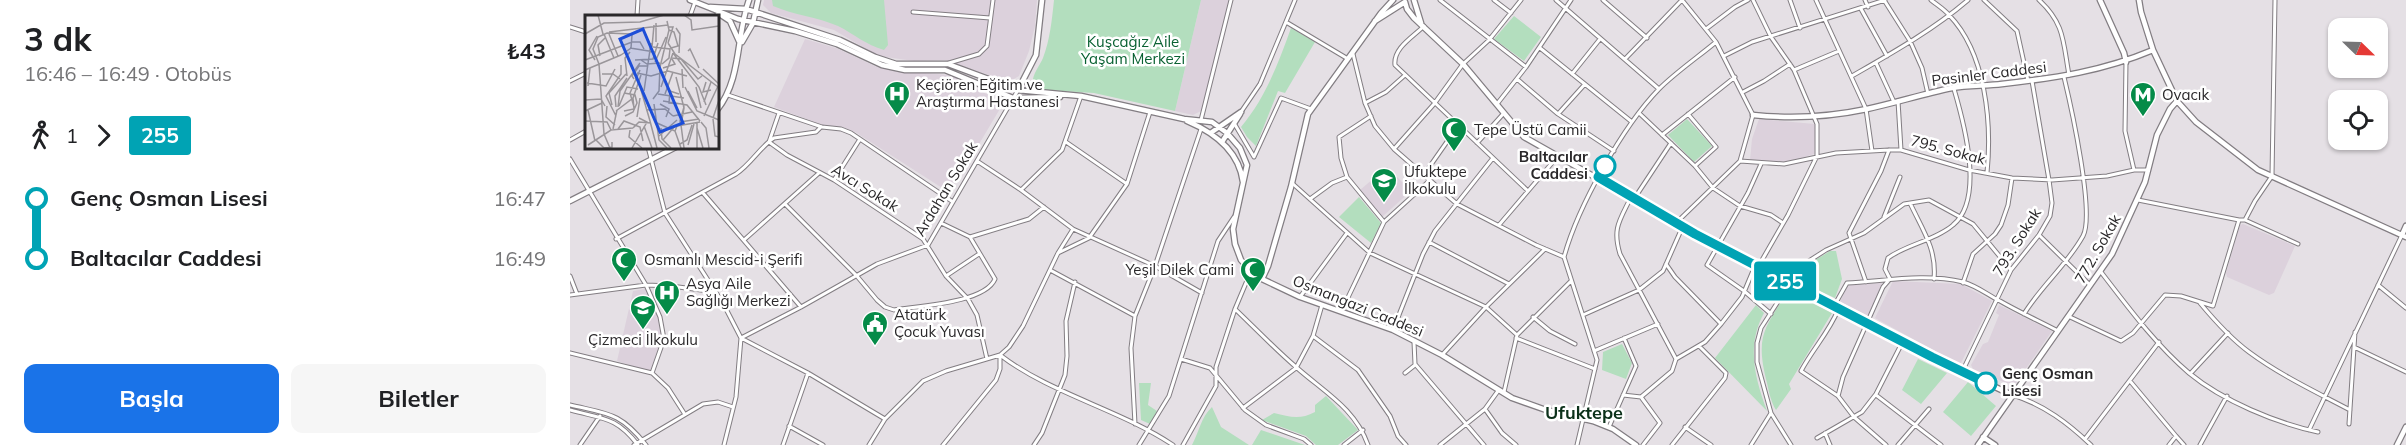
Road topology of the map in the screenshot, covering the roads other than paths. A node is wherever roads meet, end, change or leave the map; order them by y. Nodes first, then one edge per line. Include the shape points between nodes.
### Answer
1 (638, 0) edge
2 (749, 0) edge
3 (758, 0) edge
4 (993, 0) edge
5 (1042, 0) edge
6 (1231, 0) edge
7 (1294, 0) edge
8 (1393, 0) edge
9 (1412, 0) edge
10 (1440, 0) edge
11 (1494, 0) edge
12 (1521, 0) edge
13 (1556, 0) edge
14 (1571, 0) edge
15 (1603, 0) edge
16 (1682, 0) edge
17 (1748, 0) edge
18 (1753, 0) edge
19 (1790, 0) edge
20 (1816, 0) edge
21 (1865, 0) edge
22 (1884, 0) edge
23 (1931, 0) edge
24 (1968, 0) edge
25 (1984, 0) edge
26 (2039, 0) edge
27 (2100, 0) edge
28 (2139, 0) edge
29 (2275, 0) edge
30 (692, 1) edge
31 (1404, 1) edge
32 (711, 7) junction
33 (1868, 7) junction
34 (1564, 8) junction
35 (746, 9) junction
36 (1861, 9) junction
37 (913, 12) dead end
38 (1511, 13) junction
39 (756, 14) junction
40 (637, 15) edge
41 (1950, 16) junction
42 (990, 18) junction
43 (742, 20) junction
44 (1375, 21) junction
45 (1824, 21) junction
46 (1286, 22) junction
47 (753, 23) junction
48 (1422, 25) junction
49 (570, 27) edge
50 (1800, 28) junction
51 (1706, 29) junction
52 (585, 32) edge
53 (1771, 37) junction
54 (1647, 38) junction
55 (1600, 39) junction
56 (1489, 40) junction
57 (1910, 41) junction
58 (1716, 42) junction
59 (740, 44) junction
60 (1540, 48) junction
61 (2153, 50) junction
62 (1839, 51) junction
63 (1353, 54) junction
64 (1724, 56) junction
65 (1887, 56) junction
66 (1348, 59) junction
67 (1624, 60) junction
68 (1876, 62) junction
69 (2126, 62) junction
70 (1463, 63) junction
71 (948, 64) junction
72 (1790, 64) junction
73 (1526, 68) junction
74 (1794, 70) junction
75 (585, 74) edge
76 (1572, 74) junction
77 (1404, 76) junction
78 (1735, 76) junction
79 (1851, 76) junction
80 (2067, 77) junction
81 (1517, 79) junction
82 (570, 81) edge
83 (2030, 81) junction
84 (1584, 84) junction
85 (1982, 87) junction
86 (1954, 88) junction
87 (1659, 89) junction
88 (1018, 90) junction
89 (1743, 92) junction
90 (728, 94) junction
91 (1928, 94) junction
92 (1081, 96) junction
93 (1013, 98) junction
94 (2177, 101) junction
95 (1896, 102) junction
96 (1365, 103) junction
97 (1434, 104) junction
98 (1497, 104) junction
99 (718, 109) edge
100 (1311, 109) junction
101 (1866, 109) junction
102 (1150, 112) junction
103 (1241, 112) junction
104 (779, 113) junction
105 (1504, 113) junction
106 (1639, 113) junction
107 (1558, 114) junction
108 (1688, 114) junction
109 (1753, 115) junction
110 (1371, 116) junction
111 (1814, 117) junction
112 (1184, 120) junction
113 (1201, 120) junction
114 (1632, 122) junction
115 (1234, 123) junction
116 (1458, 126) junction
117 (822, 127) junction
118 (1201, 127) junction
119 (1220, 127) junction
120 (585, 132) edge
121 (1212, 132) junction
122 (1227, 133) junction
123 (1662, 135) junction
124 (860, 139) junction
125 (570, 140) edge
126 (769, 142) junction
127 (1066, 142) junction
128 (1222, 142) junction
129 (1477, 143) junction
130 (1671, 143) junction
131 (648, 148) edge
132 (674, 148) edge
133 (1394, 148) junction
134 (1889, 150) junction
135 (1901, 150) junction
136 (1614, 151) junction
137 (1872, 151) junction
138 (1557, 156) junction
139 (1817, 156) junction
140 (1493, 158) junction
141 (570, 159) edge
142 (650, 160) junction
143 (977, 161) junction
144 (1740, 161) junction
145 (1761, 164) junction
146 (1695, 166) junction
147 (1970, 170) junction
148 (2134, 170) junction
149 (2149, 171) junction
150 (819, 173) junction
151 (1987, 173) junction
152 (1423, 176) junction
153 (2272, 176) junction
154 (1347, 177) junction
155 (1598, 177) junction
156 (1900, 177) dead end
157 (2012, 178) junction
158 (2082, 179) junction
159 (834, 180) junction
160 (2049, 180) junction
161 (1429, 181) junction
162 (1292, 183) junction
163 (1127, 184) junction
164 (1244, 185) junction
165 (1713, 188) junction
166 (1021, 190) junction
167 (588, 191) junction
168 (1528, 191) junction
169 (703, 193) junction
170 (1633, 198) junction
171 (1310, 200) junction
172 (2139, 200) junction
173 (570, 201) edge
174 (953, 202) junction
175 (1910, 203) junction
176 (784, 204) junction
177 (1457, 204) junction
178 (1740, 206) junction
179 (1044, 207) junction
180 (665, 213) junction
181 (1237, 213) junction
182 (1962, 216) junction
183 (1883, 219) junction
184 (2239, 220) junction
185 (2245, 220) junction
186 (1384, 222) junction
187 (941, 223) junction
188 (1676, 224) junction
189 (1783, 224) junction
190 (1498, 226) junction
191 (2406, 226) edge
192 (1683, 228) junction
193 (1073, 229) junction
194 (1347, 233) junction
195 (2039, 235) junction
196 (2404, 236) edge
197 (970, 237) junction
198 (1089, 237) junction
199 (1928, 238) junction
200 (616, 239) junction
201 (744, 240) junction
202 (1849, 240) junction
203 (1429, 242) junction
204 (1985, 242) junction
205 (2298, 244) dead end
206 (928, 245) junction
207 (1717, 245) junction
208 (1545, 249) junction
209 (1058, 253) junction
210 (1370, 253) junction
211 (979, 254) junction
212 (1564, 257) junction
213 (2066, 261) junction
214 (1666, 264) junction
215 (1155, 266) junction
216 (1756, 266) junction
217 (1050, 270) junction
218 (2011, 270) junction
219 (1251, 271) junction
220 (2101, 272) junction
221 (1415, 273) junction
222 (856, 275) junction
223 (570, 276) edge
224 (946, 276) junction
225 (1262, 279) junction
226 (1890, 279) junction
227 (1934, 279) junction
228 (1571, 281) junction
229 (1075, 282) junction
230 (1866, 282) junction
231 (1963, 282) junction
232 (1790, 283) junction
233 (1509, 284) junction
234 (646, 285) junction
235 (2378, 285) junction
236 (2091, 287) junction
237 (1639, 290) junction
238 (1744, 291) junction
239 (716, 292) junction
240 (1202, 293) junction
241 (570, 295) edge
242 (577, 295) junction
243 (1300, 297) junction
244 (968, 299) junction
245 (1997, 300) junction
246 (2198, 302) junction
247 (1322, 304) junction
248 (801, 307) junction
249 (1486, 307) junction
250 (1837, 307) junction
251 (2406, 308) edge
252 (1235, 309) junction
253 (1342, 310) junction
254 (1771, 314) junction
255 (2024, 314) junction
256 (1582, 315) junction
257 (1135, 316) junction
258 (1533, 317) junction
259 (2070, 317) junction
260 (1868, 323) junction
261 (1658, 324) junction
262 (1721, 324) junction
263 (2141, 324) junction
264 (1393, 330) junction
265 (2355, 330) junction
266 (2059, 331) junction
267 (2228, 333) junction
268 (1313, 336) junction
269 (1516, 336) junction
270 (741, 338) junction
271 (1624, 338) junction
272 (1414, 340) junction
273 (1903, 341) junction
274 (2159, 342) junction
275 (1575, 344) dead end
276 (1699, 346) junction
277 (2354, 347) junction
278 (1594, 351) junction
279 (570, 353) edge
280 (1000, 355) junction
281 (1442, 355) junction
282 (987, 359) junction
283 (1181, 359) junction
284 (1676, 359) junction
285 (1415, 364) junction
286 (1296, 368) junction
287 (1595, 369) junction
288 (1962, 372) junction
289 (2406, 372) edge
290 (652, 373) junction
291 (807, 373) junction
292 (1405, 373) dead end
293 (2190, 374) junction
294 (1215, 376) junction
295 (2130, 381) junction
296 (1059, 388) junction
297 (1498, 391) junction
298 (1503, 394) junction
299 (1876, 394) junction
300 (1623, 395) junction
301 (2012, 395) junction
302 (1838, 396) junction
303 (2227, 396) junction
304 (2323, 396) junction
305 (1641, 397) junction
306 (570, 405) edge
307 (733, 407) junction
308 (1243, 408) junction
309 (1485, 409) junction
310 (1929, 409) dead end
311 (570, 410) edge
312 (2350, 410) junction
313 (684, 413) junction
314 (1772, 413) junction
315 (600, 416) junction
316 (1854, 417) junction
317 (885, 419) junction
318 (1583, 419) junction
319 (1464, 423) junction
320 (1135, 424) junction
321 (2349, 424) dead end
322 (789, 426) junction
323 (1915, 426) junction
324 (1609, 427) junction
325 (1685, 427) junction
326 (2406, 427) edge
327 (1149, 429) junction
328 (1363, 430) junction
329 (2309, 430) junction
330 (2318, 432) dead end
331 (1825, 433) junction
332 (2176, 436) junction
333 (1983, 437) junction
334 (1817, 438) dead end
335 (641, 439) junction
336 (2085, 439) junction
337 (636, 444) edge
338 (580, 445) edge
339 (646, 445) edge
340 (724, 445) edge
341 (783, 445) edge
342 (823, 445) edge
343 (869, 445) edge
344 (943, 445) edge
345 (1034, 445) edge
346 (1139, 445) edge
347 (1173, 445) edge
348 (1184, 445) edge
349 (1311, 445) edge
350 (1344, 445) edge
351 (1368, 445) edge
352 (1406, 445) edge
353 (1440, 445) edge
354 (1484, 445) edge
355 (1516, 445) edge
356 (1577, 445) edge
357 (1636, 445) edge
358 (1643, 445) edge
359 (1672, 445) edge
360 (1711, 445) edge
361 (1751, 445) edge
362 (1791, 445) edge
363 (1830, 445) edge
364 (1886, 445) edge
365 (1898, 445) edge
366 (1941, 445) edge
367 (1978, 445) edge
368 (1995, 445) edge
369 (2091, 445) edge
370 (2169, 445) edge
371 (2184, 445) edge
372 (2200, 445) edge
373 (2397, 445) edge

1 - 40 street
2 - 35 street
3 - 39 street
4 - 42 street
5 - 88 street via 1035,55
6 - 113 street
7 - 46 street
8 - 44 street
9 - 31 street
9 - 48 street
10 - 56 street
11 - 38 street
12 - 38 street
13 - 34 street
14 - 34 street
15 - 54 street
16 - 51 street
16 - 54 street
17 - 51 street
18 - 53 street
19 - 50 street
20 - 45 street
21 - 33 street
22 - 33 street
22 - 57 street
23 - 41 street
24 - 41 street
25 - 83 street, 793. Sokak via 2017,31
26 - 80 street via 2060,26
27 - 69 street
28 - 61 street
29 - 153 street
30 - 32 street
31 - 44 street
31 - 48 street
32 - 35 street
32 - 43 street
32 - 59 street via 730,21
33 - 36 street
34 - 55 street
34 - 60 street
35 - 39 street
35 - 43 street
36 - 45 street
36 - 65 street
37 - 42 street
38 - 56 street
39 - 47 street
39 - 71 street via 840,40 896,64
41 - 57 street
41 - 85 street via 1977,59
42 - 71 street via 987,46 979,54
43 - 47 street
43 - 59 street
44 - 63 street
45 - 50 street
45 - 62 street
46 - 66 street
46 - 103 street via 1260,84
47 - 59 street
47 - 93 street via 837,44 882,65 905,70 945,70
48 - 70 street
48 - 77 street via 1394,58
49 - 52 street
50 - 53 street
51 - 58 street
53 - 64 street
53 - 72 street
54 - 67 street
55 - 67 street
55 - 76 street
56 - 70 street
56 - 73 street
57 - 65 street
57 - 91 street
58 - 64 street
58 - 87 street
59 - 90 street
60 - 73 street
60 - 76 street
61 - 69 street, Pasinler Caddesi
61 - 94 street
62 - 74 street
62 - 79 street
63 - 66 street
63 - 96 street
64 - 78 street
65 - 68 street
66 - 100 street
67 - 87 street
68 - 79 street
68 - 95 street
69 - 80 street, Pasinler Caddesi
69 - 148 street via 2125,131
70 - 97 street
70 - 98 street
71 - 88 street
72 - 74 street
72 - 89 street
73 - 81 street
74 - 111 street
75 - 82 street
76 - 84 street
77 - 96 street
77 - 97 street
78 - 89 street
78 - 108 street
79 - 101 street
80 - 83 street, Pasinler Caddesi
80 - 158 street
81 - 98 street
81 - 107 street
83 - 85 street, Pasinler Caddesi
83 - 160 street, 793. Sokak
84 - 107 street
84 - 114 street
85 - 86 street, Pasinler Caddesi
85 - 151 street via 1989,117
86 - 91 street, Pasinler Caddesi
86 - 147 street
87 - 106 street
88 - 92 street
88 - 93 street, Ardahan Sokak
89 - 109 street
90 - 99 street
90 - 104 street
91 - 95 street, Pasinler Caddesi
92 - 93 street
92 - 102 street
92 - 127 street
93 - 143 street, Ardahan Sokak
94 - 149 street, 772. Sokak via 2157,135
94 - 153 street via 2196,122 2253,167
95 - 101 street, Pasinler Caddesi
95 - 135 street
96 - 110 street
97 - 116 street
97 - 133 street
98 - 105 street
100 - 115 street via 1281,98 1254,157
100 - 162 street
101 - 111 street, Pasinler Caddesi
101 - 137 street
102 - 112 street
102 - 163 street
103 - 115 street
103 - 119 street
104 - 117 street
104 - 126 street
105 - 129 street
105 - 138 street via 1524,137
106 - 114 street
106 - 123 street
107 - 136 street
108 - 123 street
108 - 146 street via 1716,147
109 - 111 street, Pasinler Caddesi
109 - 144 street
110 - 133 street
110 - 154 street via 1339,137
111 - 139 street
112 - 113 street
112 - 118 street
113 - 119 street
114 - 136 street
115 - 122 street
116 - 129 street
116 - 152 street
117 - 124 street via 841,129
117 - 126 street via 816,132
118 - 121 street
118 - 215 street
119 - 121 street
119 - 122 street, Osmangazi Caddesi
120 - 125 street
121 - 128 street
122 - 128 street
122 - 164 street, Osmangazi Caddesi via 1245,159
123 - 130 street
124 - 159 street
124 - 174 street
126 - 150 street, Avcı Sokak
126 - 169 street via 747,166
127 - 163 street
127 - 166 street via 1053,161
128 - 164 street via 1239,166
129 - 140 street
130 - 146 street
130 - 170 street
131 - 142 street
132 - 142 street
133 - 152 street
134 - 135 street, 795. Sokak
134 - 137 street, 795. Sokak
134 - 202 street
135 - 147 street, 795. Sokak
136 - 155 street
137 - 139 street, 795. Sokak
138 - 155 street
138 - 168 street
139 - 145 street, 795. Sokak via 1784,164
139 - 189 street
140 - 168 street
140 - 177 street
141 - 167 street
142 - 167 street
142 - 180 street
143 - 166 street
143 - 174 street, Ardahan Sokak
144 - 145 street, 795. Sokak
144 - 165 street
145 - 178 street
146 - 165 street
147 - 151 street, 795. Sokak
147 - 182 street via 1971,190
148 - 149 street, 795. Sokak
148 - 158 street, 795. Sokak
149 - 172 street, 772. Sokak
150 - 159 street, Avcı Sokak
150 - 176 street
151 - 157 street, 795. Sokak
152 - 161 street
153 - 185 street
153 - 196 street
154 - 171 street
154 - 186 street
155 - 170 street
155 - 212 street
156 - 183 street
157 - 160 street, 795. Sokak
157 - 204 street via 2001,225
158 - 160 street, 795. Sokak
158 - 213 street via 2086,229
159 - 206 street, Avcı Sokak
160 - 195 street, 793. Sokak via 2051,209
161 - 177 street
161 - 186 street
162 - 171 street
162 - 225 street
163 - 198 street
164 - 181 street, Osmangazi Caddesi
165 - 178 street
165 - 188 street
166 - 179 street
167 - 173 street
167 - 200 street
168 - 190 street
169 - 180 street
169 - 201 street
170 - 188 street
170 - 237 street via 1616,229 1615,239
171 - 194 street
172 - 184 street
172 - 220 street, 772. Sokak
174 - 187 street, Ardahan Sokak
175 - 182 street via 1929,200
175 - 183 street
175 - 199 street
176 - 201 street
176 - 222 street
177 - 190 street
177 - 203 street
178 - 189 street
178 - 207 street
179 - 193 street
179 - 197 street via 1029,219
180 - 200 street
180 - 239 street
181 - 219 street, Osmangazi Caddesi via 1235,244
181 - 240 street via 1218,241
182 - 199 street
182 - 204 street
183 - 202 street
184 - 185 street
184 - 246 street via 2213,306
185 - 205 street
186 - 210 street
187 - 197 street
187 - 206 street, Ardahan Sokak
188 - 192 street
189 - 216 street
190 - 208 street
191 - 196 street
192 - 207 street
192 - 214 street
193 - 198 street
193 - 209 street
194 - 210 street
194 - 243 street
195 - 213 street
195 - 218 street, 793. Sokak
196 - 235 street
197 - 211 street
198 - 209 street
198 - 215 street
199 - 226 street via 1888,258 1885,269
199 - 227 street
200 - 234 street
201 - 248 street
202 - 230 street
202 - 232 street via 1801,266
203 - 221 street
203 - 233 street
204 - 218 street
204 - 231 street via 1973,254
206 - 222 street, Ardahan Sokak
206 - 224 street, Avcı Sokak
207 - 216 street
207 - 238 street via 1707,264
208 - 212 street
208 - 233 street
209 - 217 street
210 - 221 street
210 - 253 street
211 - 224 street
211 - 244 street via 995,279
212 - 228 street
213 - 236 street
213 - 255 street via 2034,296
214 - 237 street
214 - 262 street
215 - 240 street
215 - 257 street
216 - 232 street
216 - 238 street
217 - 229 street
217 - 280 street via 1023,326
218 - 245 street, 793. Sokak
219 - 225 street, Osmangazi Caddesi
219 - 252 street
220 - 236 street, 772. Sokak
220 - 263 street
221 - 249 street
221 - 264 street
222 - 244 street via 877,300 894,310
222 - 248 street, Ardahan Sokak
223 - 242 street
224 - 244 street, Avcı Sokak
225 - 243 street, Osmangazi Caddesi
226 - 227 street
226 - 230 street
226 - 260 street via 1883,286
227 - 231 street
228 - 256 street
228 - 258 street
229 - 257 street
229 - 296 street via 1066,321 1065,375
230 - 250 street via 1846,283
231 - 245 street
232 - 250 street
232 - 254 street
233 - 249 street
234 - 239 street
234 - 242 street
234 - 290 street via 664,339
235 - 251 street
235 - 265 street
236 - 259 street, 772. Sokak
237 - 256 street
237 - 261 street
238 - 254 street
238 - 262 street
239 - 270 street
240 - 283 street
241 - 242 street
243 - 247 street, Osmangazi Caddesi
244 - 282 street, Avcı Sokak via 978,315
245 - 255 street
245 - 288 street, 793. Sokak
246 - 263 street via 2165,295
246 - 267 street
247 - 253 street, Osmangazi Caddesi
247 - 268 street
248 - 270 street, Ardahan Sokak
249 - 269 street
249 - 281 street
250 - 260 street
250 - 302 street via 1832,323 1800,371
252 - 286 street
252 - 294 street
253 - 264 street, Osmangazi Caddesi
254 - 314 street via 1761,328 1757,362
255 - 266 street
256 - 278 street
257 - 320 street via 1131,348
258 - 269 street
258 - 275 street
259 - 263 street via 2121,341
259 - 266 street, 772. Sokak
260 - 273 street
260 - 302 street
261 - 271 street
261 - 284 street
262 - 276 street
263 - 274 street
264 - 272 street, Osmangazi Caddesi
265 - 277 street
265 - 304 street
266 - 301 street, 772. Sokak
267 - 293 street
267 - 304 street via 2249,352
268 - 286 street
268 - 352 street via 1358,370
269 - 287 street
269 - 298 street
270 - 291 street
270 - 307 street
271 - 278 street
271 - 300 street via 1636,366
272 - 281 street, Osmangazi Caddesi
272 - 285 street
273 - 288 street
273 - 299 street
274 - 293 street
274 - 295 street
276 - 284 street
276 - 325 street via 1726,373
277 - 289 street
277 - 312 street
278 - 287 street
279 - 290 street
280 - 282 street
280 - 296 street
280 - 344 street via 996,380
281 - 297 street, Osmangazi Caddesi
282 - 317 street via 923,381
283 - 294 street via 1210,368
283 - 327 street via 1169,396
284 - 305 street via 1672,371
285 - 292 street
285 - 319 street
286 - 308 street
286 - 328 street via 1349,410
287 - 318 street
288 - 301 street
290 - 313 street via 668,388
291 - 317 street
291 - 322 street
293 - 303 street
294 - 308 street
294 - 348 street via 1216,386
295 - 332 street
295 - 336 street
296 - 320 street
296 - 345 street
297 - 298 street, Osmangazi Caddesi
297 - 309 street
298 - 318 street, Osmangazi Caddesi
299 - 316 street via 1863,412
299 - 323 street
300 - 305 street
300 - 324 street
301 - 333 street, 772. Sokak
301 - 336 street via 2044,408
302 - 316 street
303 - 329 street via 2256,413
303 - 372 street
304 - 312 street
304 - 329 street
305 - 358 street via 1660,423
306 - 335 street via 621,419
307 - 313 street via 711,402
307 - 340 street
308 - 349 street via 1266,425
309 - 319 street
309 - 355 street
310 - 323 street
311 - 315 street
312 - 321 street
313 - 335 street
314 - 361 street
314 - 362 street
315 - 337 street via 623,428
315 - 338 street
316 - 331 street
316 - 364 street
317 - 343 street
318 - 324 street, Osmangazi Caddesi
318 - 356 street
319 - 353 street
319 - 354 street
320 - 327 street
322 - 341 street
322 - 342 street
323 - 365 street
323 - 366 street
324 - 357 street, Osmangazi Caddesi
325 - 359 street
325 - 360 street
326 - 373 street
327 - 346 street
327 - 347 street
328 - 350 street
328 - 351 street
329 - 330 street
331 - 334 street
331 - 363 street
332 - 370 street
332 - 371 street
333 - 367 street, 772. Sokak
333 - 368 street
335 - 337 street
335 - 339 street
336 - 369 street

